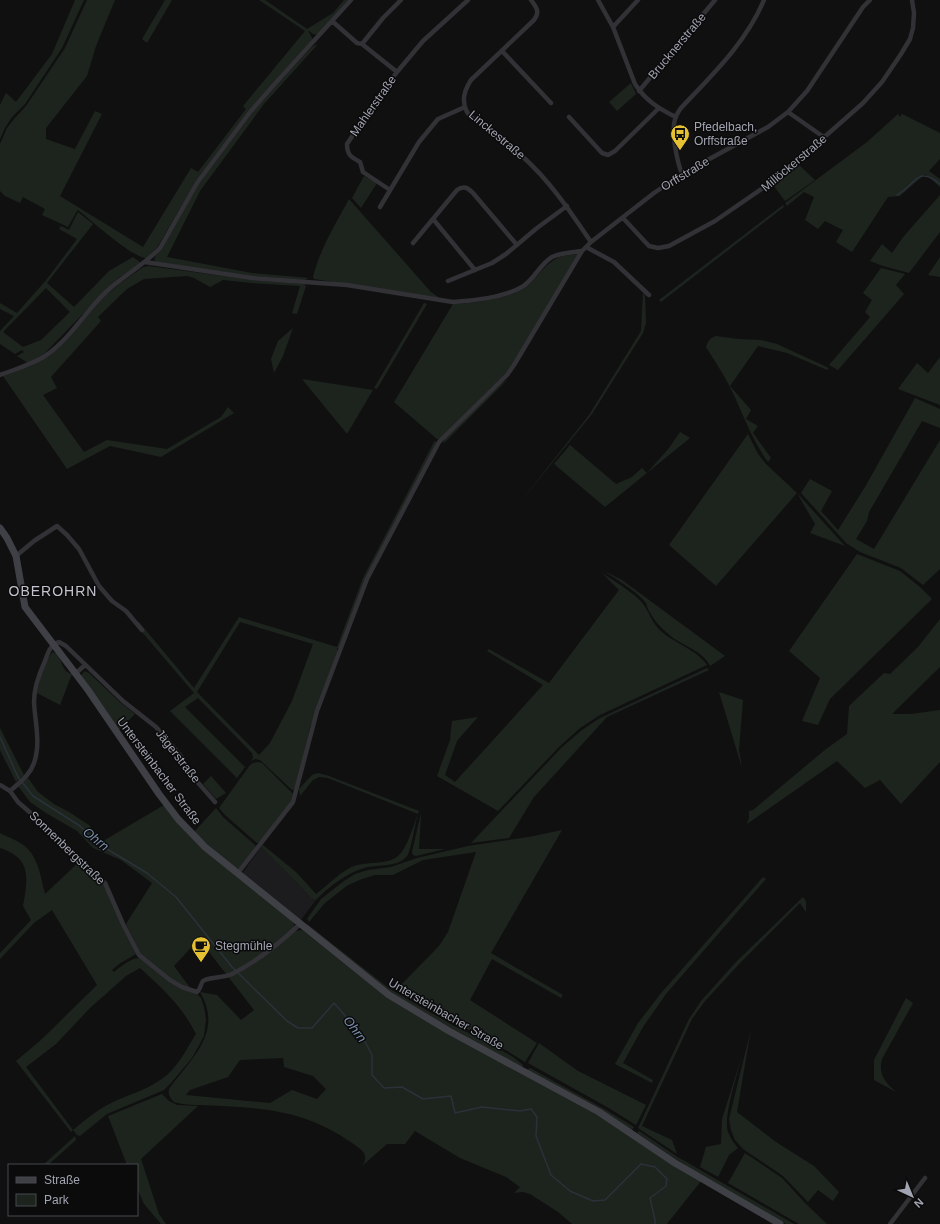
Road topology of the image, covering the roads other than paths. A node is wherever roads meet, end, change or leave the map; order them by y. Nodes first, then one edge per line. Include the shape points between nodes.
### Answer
1 (351, 0) edge
2 (401, 0) edge
3 (468, 0) edge
4 (531, 0) edge
5 (598, 0) edge
6 (638, 0) edge
7 (715, 0) edge
8 (764, 0) edge
9 (870, 0) edge
10 (912, 0) edge
11 (332, 21) junction
12 (613, 27) junction
13 (362, 44) junction
14 (502, 51) junction
15 (397, 72) junction
16 (639, 91) junction
17 (551, 103) dead end
18 (465, 107) junction
19 (659, 108) junction
20 (788, 112) junction
21 (569, 117) dead end
22 (676, 117) junction
23 (825, 138) junction
24 (682, 174) junction
25 (390, 190) junction
26 (567, 206) junction
27 (380, 207) dead end
28 (433, 218) junction
29 (623, 218) junction
30 (591, 242) junction
31 (413, 243) dead end
32 (518, 245) junction
33 (586, 247) junction
34 (582, 251) junction
35 (145, 262) junction
36 (475, 270) junction
37 (448, 281) dead end
38 (649, 295) dead end
39 (0, 375) edge
40 (0, 528) edge
41 (16, 556) junction
42 (142, 630) dead end
43 (54, 644) junction
44 (85, 665) junction
45 (75, 674) junction
46 (0, 785) edge
47 (10, 791) junction
48 (215, 802) dead end
49 (237, 874) junction
50 (300, 924) junction
51 (925, 1178) dead end
52 (780, 1224) edge
53 (890, 1224) edge

1 - 11 street
2 - 13 street
3 - 15 street via 423,41
4 - 14 street, Linckestraße via 538,12 534,20
5 - 12 street
6 - 12 street
7 - 16 street, Brucknerstraße
8 - 22 street via 746,35 734,51 681,108
9 - 20 street, Orffstraße via 807,91
10 - 23 street, Millöckerstraße via 913,28 901,54 874,91
11 - 13 street via 357,43
11 - 35 street via 251,111 197,183 160,248
12 - 16 street
13 - 15 street
14 - 17 street
14 - 18 street, Linckestraße via 471,80 465,94
15 - 25 street, Mahlerstraße via 347,144 349,156 360,162 363,172
16 - 19 street
18 - 25 street via 438,119 419,142
18 - 26 street, Linckestraße via 472,117 535,168
19 - 21 street via 608,155 602,152
19 - 22 street
20 - 23 street
20 - 24 street, Orffstraße via 768,127
22 - 24 street via 674,132 678,164
23 - 29 street, Millöckerstraße via 746,201 669,246 649,246
24 - 29 street, Orffstraße
25 - 27 street
26 - 30 street, Linckestraße
26 - 32 street
28 - 31 street
28 - 32 street via 457,190 464,187
28 - 36 street
29 - 30 street, Orffstraße
30 - 33 street, Orffstraße
32 - 36 street via 492,263
33 - 34 street, Orffstraße
33 - 38 street via 614,262
34 - 35 street via 553,257 530,281 512,292 454,302 347,285 252,278
34 - 49 street, Orffstraße via 514,365 439,442 367,579 317,711 293,802
35 - 39 street via 105,293 46,355
36 - 37 street
40 - 41 main road, Untersteinbacher Straße
41 - 42 street via 34,540 57,526 78,549 99,586
41 - 43 main road, Untersteinbacher Straße via 25,607
43 - 44 street, Jägerstraße via 62,643
43 - 45 main road, Untersteinbacher Straße
43 - 47 street via 42,666 35,692 37,752 29,774
44 - 45 street
44 - 48 street, Jägerstraße via 122,701 156,727
45 - 49 main road, Untersteinbacher Straße via 178,819 201,844
46 - 47 street, Sonnenbergstraße
47 - 50 street, Sonnenbergstraße via 18,802 105,882 139,955 182,987 197,992 204,980 220,978 242,969
49 - 50 main road, Untersteinbacher Straße
50 - 52 main road, Untersteinbacher Straße via 389,995 449,1031 598,1112 675,1163
51 - 53 street

